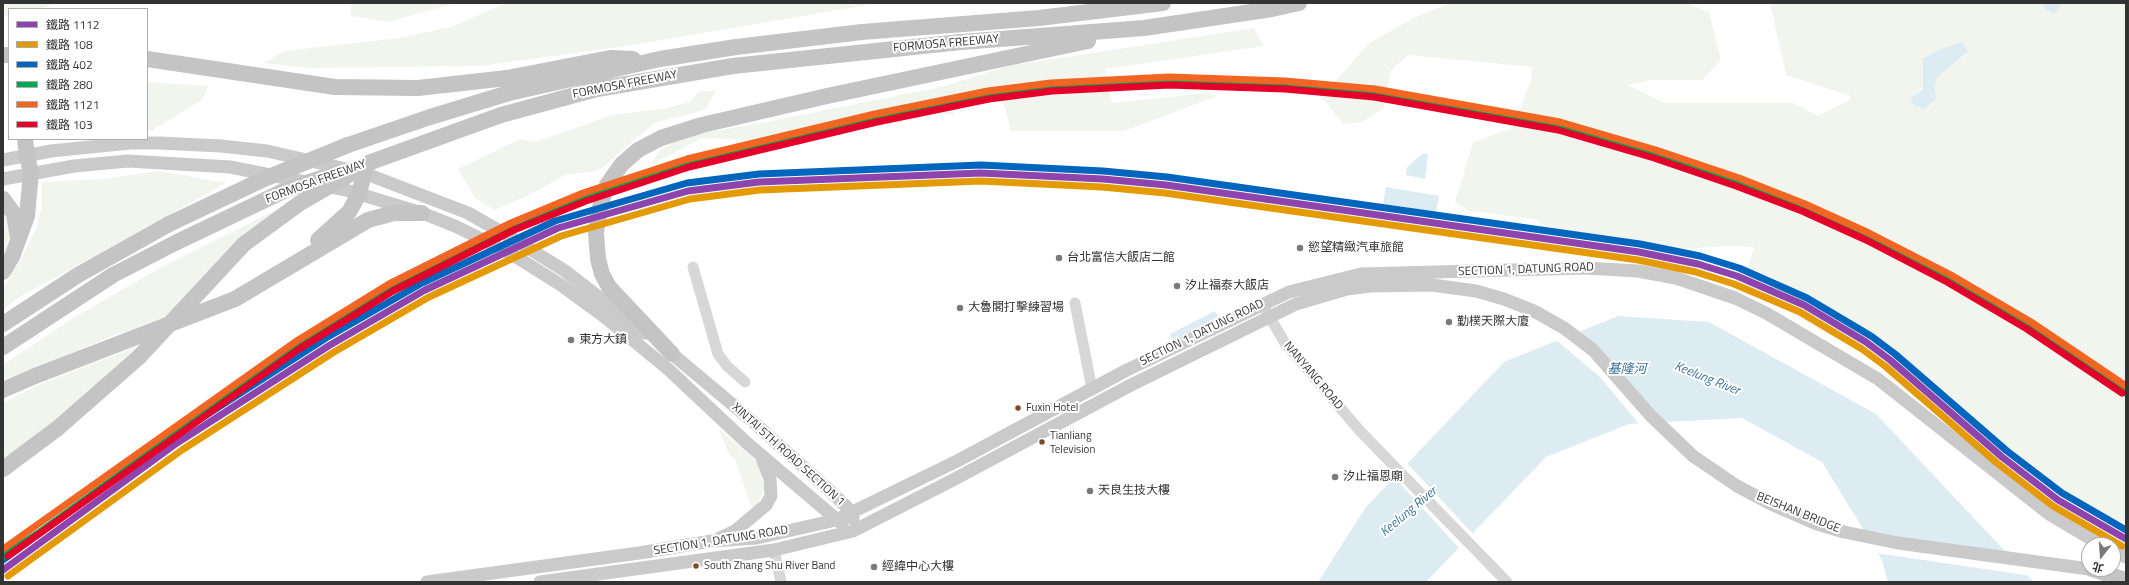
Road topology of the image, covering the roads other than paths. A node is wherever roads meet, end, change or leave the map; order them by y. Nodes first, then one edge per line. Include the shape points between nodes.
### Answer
1 (1162, 3) edge
2 (1299, 3) edge
3 (1144, 28) junction
4 (148, 59) edge
5 (660, 59) junction
6 (148, 69) edge
7 (297, 82) junction
8 (25, 140) edge
9 (26, 155) junction
10 (3, 160) edge
11 (368, 168) junction
12 (31, 173) junction
13 (3, 179) edge
14 (359, 194) junction
15 (3, 199) edge
16 (422, 213) junction
17 (18, 240) junction
18 (288, 266) junction
19 (693, 267) dead end
20 (3, 272) edge
21 (1432, 285) joint
22 (1074, 303) dead end
23 (1262, 304) junction
24 (1270, 318) junction
25 (3, 324) edge
26 (3, 347) edge
27 (672, 354) junction
28 (745, 382) dead end
29 (1092, 389) junction
30 (3, 390) edge
31 (760, 455) junction
32 (3, 469) edge
33 (853, 513) junction
34 (836, 520) junction
35 (853, 531) junction
36 (2088, 537) edge
37 (712, 541) junction
38 (774, 550) junction
39 (617, 556) junction
40 (2081, 568) edge
41 (624, 570) junction
42 (2116, 577) edge
43 (2126, 580) edge
44 (427, 582) edge
45 (540, 582) edge
46 (781, 582) edge
47 (1507, 582) edge

1 - 5 highway, FORMOSA FREEWAY via 1039,18 862,32
2 - 3 highway, FORMOSA FREEWAY
3 - 11 highway, FORMOSA FREEWAY via 961,42 733,66 612,86 501,115 387,157
3 - 27 highway via 702,125 661,138 638,150 620,165 607,185 599,210 596,234 598,259 609,287
4 - 7 highway
5 - 7 highway via 610,58 507,78 418,88 335,87
5 - 25 highway, FORMOSA FREEWAY, bridge via 509,93 348,145 264,179 169,224 78,275
6 - 7 highway via 275,83
8 - 9 highway
9 - 10 main road, XINTAI 5TH ROAD SECTION 1
9 - 11 main road, XINTAI 5TH ROAD SECTION 1 via 130,143 221,146
9 - 12 highway
11 - 14 highway
11 - 26 highway, FORMOSA FREEWAY, bridge via 288,189 177,242 114,275
11 - 27 main road, XINTAI 5TH ROAD SECTION 1 via 468,213 565,271
11 - 32 highway, bridge via 300,203 244,244 139,357 58,428
12 - 13 main road, XINTAI 5TH ROAD SECTION 1
12 - 14 main road, XINTAI 5TH ROAD SECTION 1 via 128,161 222,166
12 - 17 highway via 27,216
14 - 16 main road, XINTAI 5TH ROAD SECTION 1
14 - 18 highway via 349,212
15 - 17 highway via 14,214
16 - 18 highway via 394,213 368,220
16 - 31 main road, XINTAI 5TH ROAD SECTION 1 via 510,253 562,285 668,369
17 - 20 highway
18 - 30 highway via 235,299
19 - 28 street via 718,354 726,366
21 - 24 main road, SECTION 1, DATUNG ROAD via 1347,289 1296,304
21 - 40 main road, BEISHAN BRIDGE via 1476,291 1504,299 1534,311 1564,328 1593,350 1651,416 1693,456 1737,486 1771,504 1817,524 1867,537
22 - 29 street
23 - 24 street, NANYANG ROAD
23 - 29 main road, SECTION 1, DATUNG ROAD
23 - 36 main road, SECTION 1, DATUNG ROAD via 1289,292 1361,274 1585,268 1638,271 1702,285 1766,312 1878,379 2049,514
24 - 35 main road, SECTION 1, DATUNG ROAD via 1131,385 951,482
24 - 47 street, NANYANG ROAD via 1285,343 1360,431
27 - 33 main road, XINTAI 5TH ROAD SECTION 1
29 - 33 main road, SECTION 1, DATUNG ROAD
31 - 34 main road, XINTAI 5TH ROAD SECTION 1
31 - 37 main road via 770,479 770,496 766,505 756,516 735,531
33 - 34 main road, SECTION 1, DATUNG ROAD
33 - 35 main road, XINTAI 5TH ROAD SECTION 1
34 - 35 main road, XINTAI 5TH ROAD SECTION 1
34 - 37 main road, SECTION 1, DATUNG ROAD via 757,538
35 - 38 main road, SECTION 1, DATUNG ROAD
37 - 39 main road, SECTION 1, DATUNG ROAD
38 - 41 main road, SECTION 1, DATUNG ROAD
38 - 46 street
39 - 41 street
39 - 44 main road, SECTION 1, DATUNG ROAD
41 - 45 main road, SECTION 1, DATUNG ROAD
42 - 43 highway

